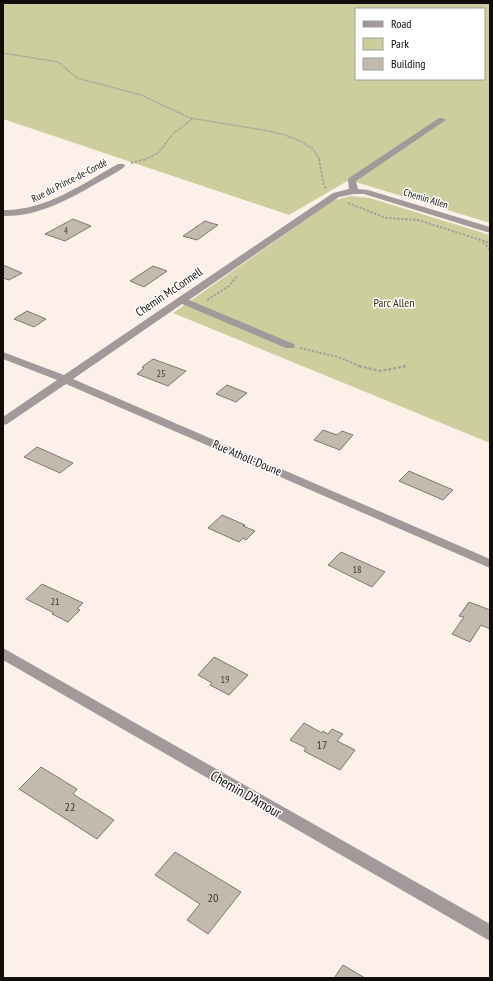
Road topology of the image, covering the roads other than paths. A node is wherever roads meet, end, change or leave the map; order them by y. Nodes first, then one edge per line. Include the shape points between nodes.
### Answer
1 (442, 120) dead end
2 (121, 166) road end
3 (354, 191) junction
4 (3, 213) edge
5 (490, 230) edge
6 (181, 300) junction
7 (290, 346) road end
8 (3, 354) edge
9 (64, 380) junction
10 (3, 422) edge
11 (490, 564) edge
12 (3, 653) edge
13 (490, 933) edge

1 - 3 street via 352,180
2 - 4 street, Rue du Prince-de-Condé via 45,206 18,213
3 - 5 street, Chemin Allen via 399,201
3 - 6 street, Chemin McConnell via 336,195
6 - 7 street
6 - 9 street, Chemin McConnell
8 - 9 street, Rue Atholl-Doune
9 - 10 street, Chemin McConnell
9 - 11 street, Rue Atholl-Doune
12 - 13 street, Chemin D'Amour

